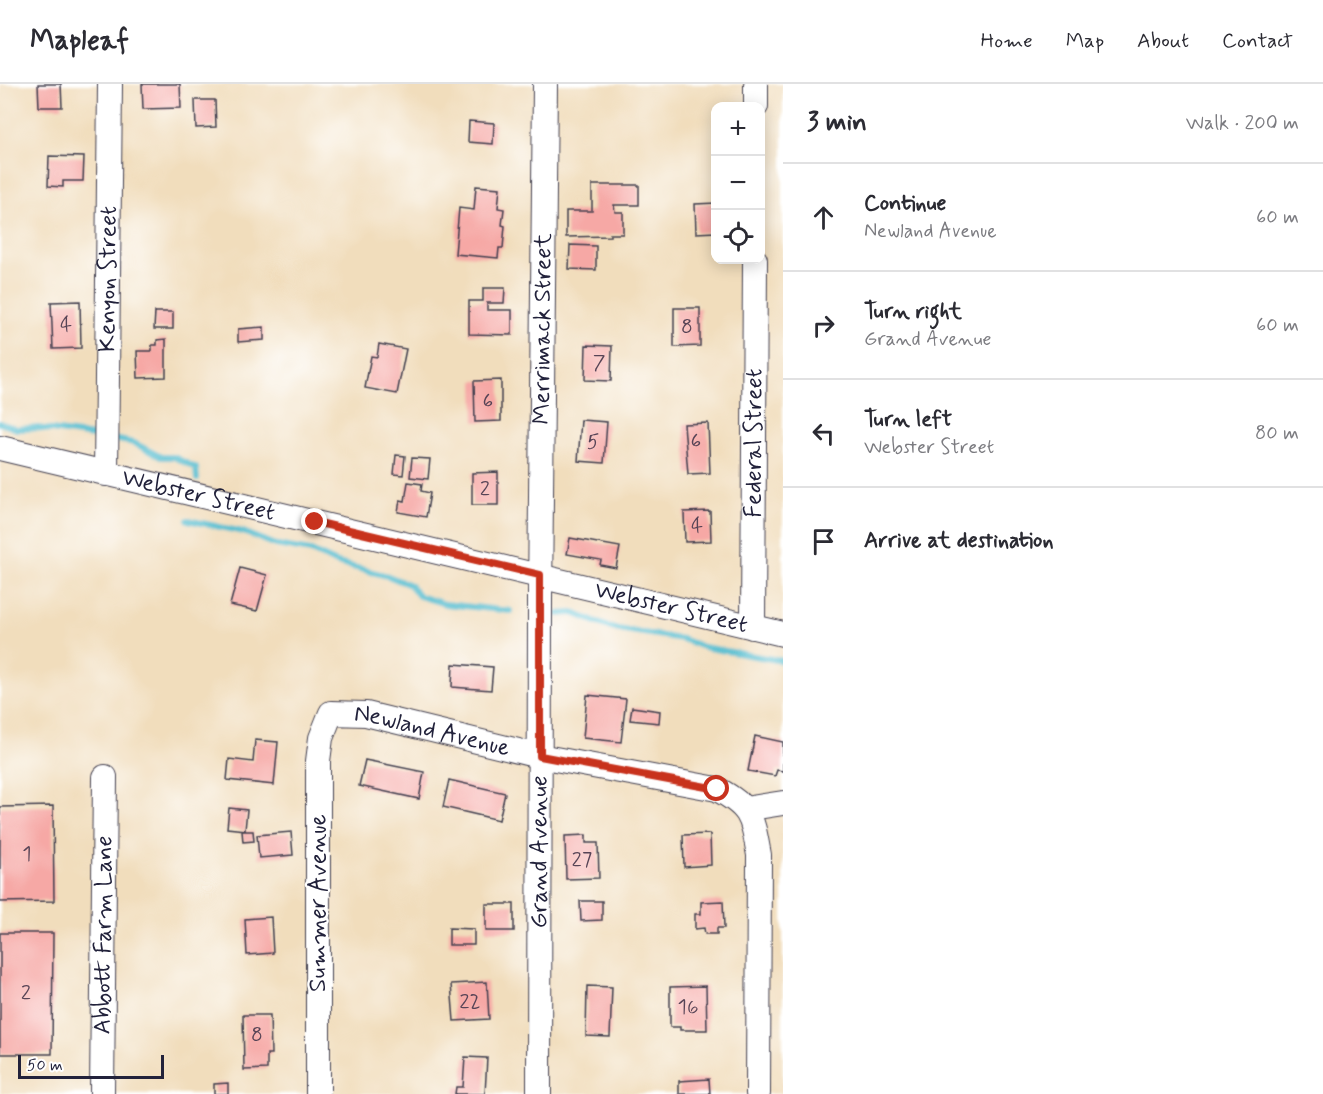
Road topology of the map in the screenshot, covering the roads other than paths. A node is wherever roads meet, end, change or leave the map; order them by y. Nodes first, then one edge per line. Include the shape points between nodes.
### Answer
1 (110, 84) edge
2 (545, 84) edge
3 (756, 84) edge
4 (756, 102) edge
5 (755, 264) edge
6 (0, 448) edge
7 (106, 474) junction
8 (540, 575) junction
9 (753, 627) junction
10 (783, 634) edge
11 (331, 713) joint
12 (540, 756) junction
13 (105, 777) dead end
14 (783, 803) edge
15 (743, 805) junction
16 (102, 1094) edge
17 (318, 1094) edge
18 (539, 1094) edge
19 (758, 1094) edge

1 - 7 street, Kenyon Street
2 - 8 street, Merrimack Street
3 - 4 street
5 - 9 street, Federal Street
6 - 7 street, Webster Street
7 - 8 street, Webster Street
8 - 9 street, Webster Street
8 - 12 street, Grand Avenue
9 - 10 street, Webster Street
11 - 12 street, Newland Avenue via 366,714
11 - 17 street, Summer Avenue via 321,738 318,761
12 - 15 street, Newland Avenue via 717,789
12 - 18 street, Grand Avenue
13 - 16 street, Abbott Farm Lane
14 - 15 street
15 - 19 street via 753,823 759,855

